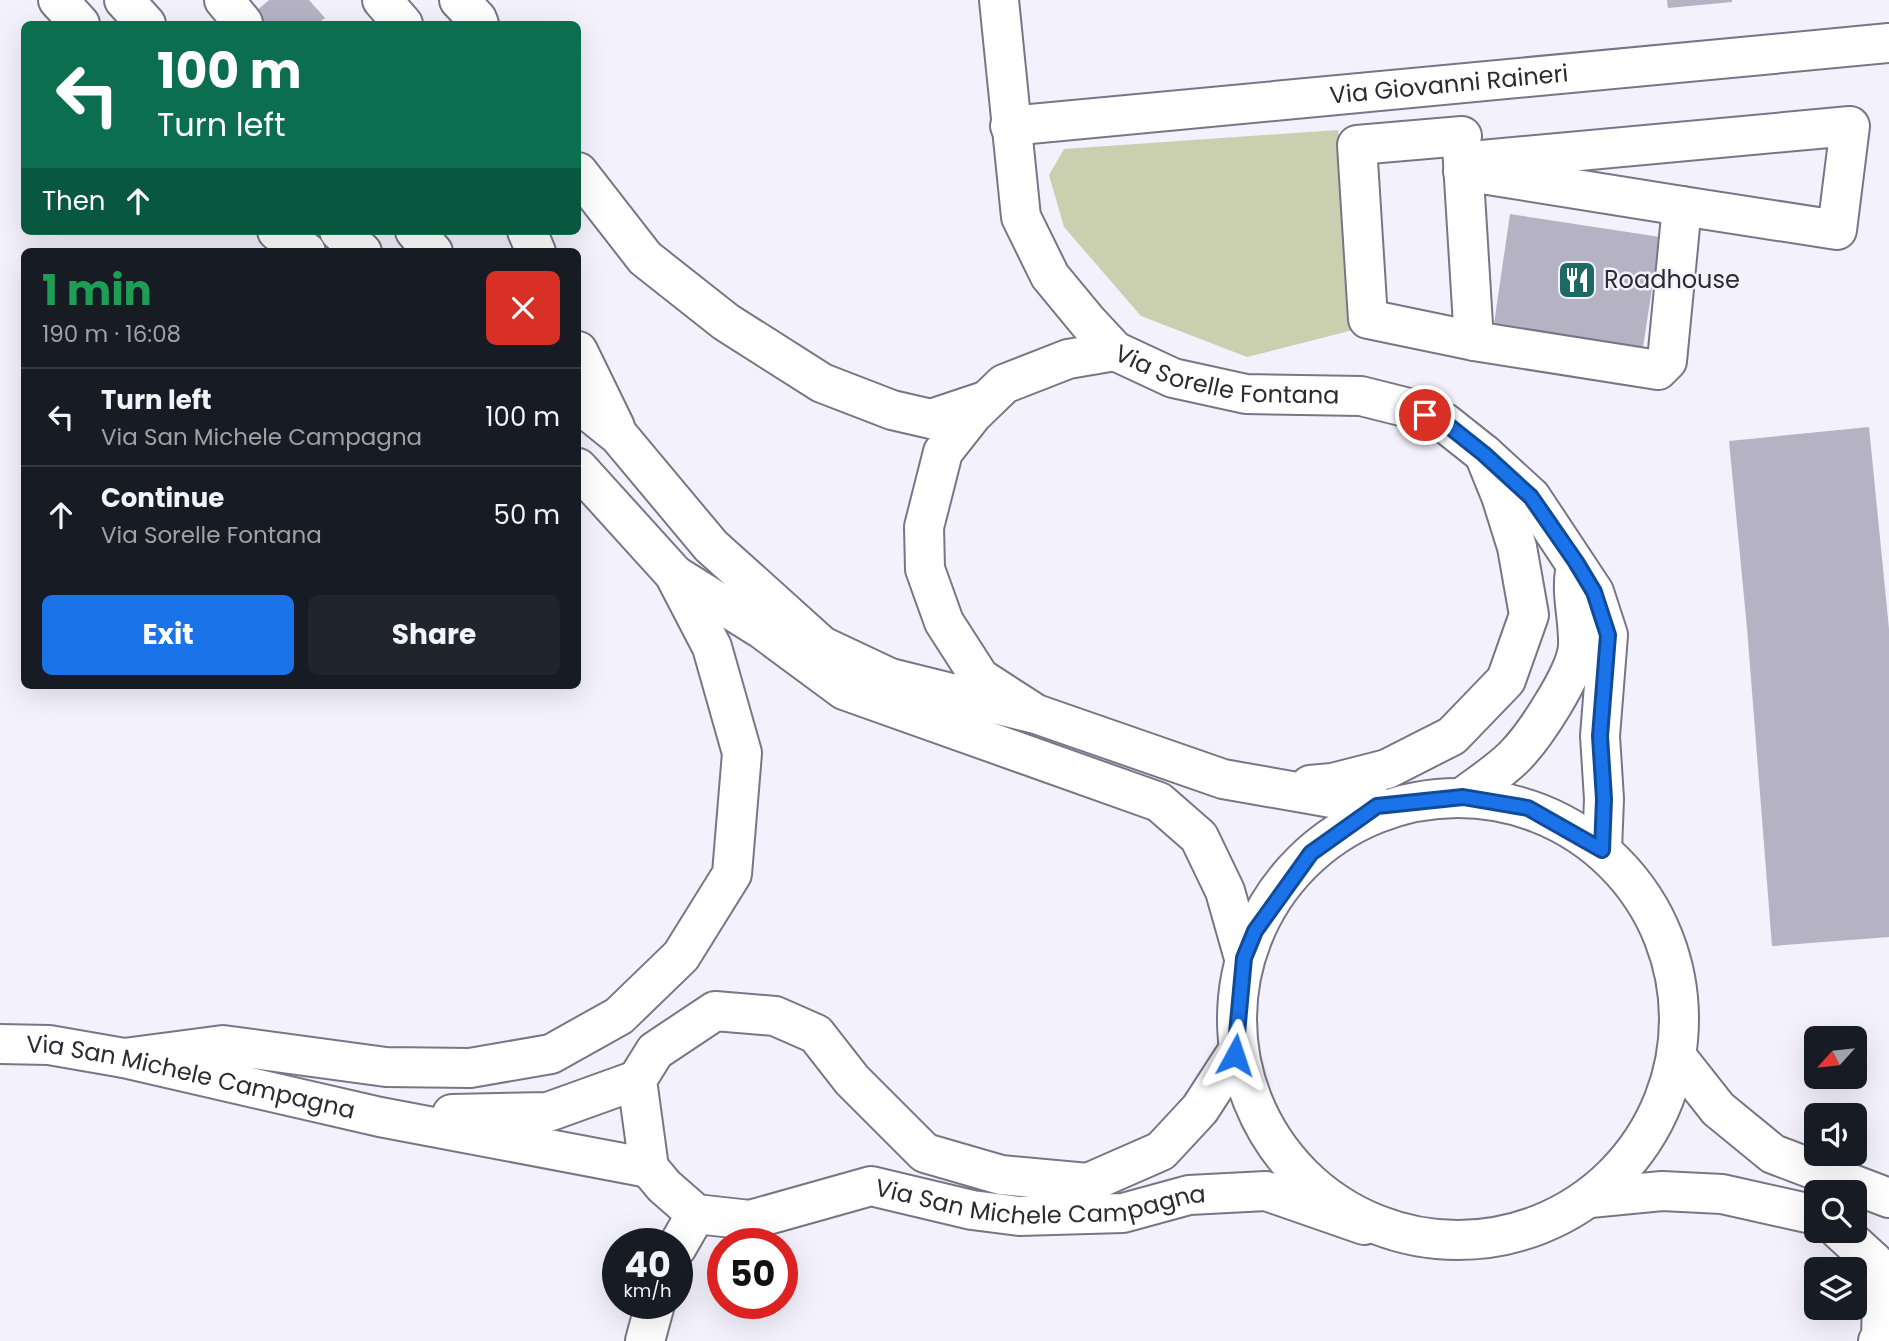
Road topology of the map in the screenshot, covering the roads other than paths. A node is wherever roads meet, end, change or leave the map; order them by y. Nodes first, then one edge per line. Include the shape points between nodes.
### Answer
1 (58, 0) edge
2 (124, 0) edge
3 (382, 0) edge
4 (999, 0) edge
5 (77, 21) edge
6 (143, 21) edge
7 (400, 21) edge
8 (1889, 43) edge
9 (1458, 85) junction
10 (1010, 126) junction
11 (1463, 156) junction
12 (581, 176) edge
13 (1682, 206) junction
14 (283, 235) edge
15 (343, 235) edge
16 (300, 248) edge
17 (358, 248) edge
18 (1474, 341) junction
19 (1115, 351) junction
20 (581, 357) edge
21 (987, 401) junction
22 (581, 405) edge
23 (619, 436) junction
24 (1484, 454) junction
25 (581, 471) edge
26 (1576, 562) junction
27 (674, 574) junction
28 (1036, 714) junction
29 (1272, 788) junction
30 (1463, 797) junction
31 (1377, 806) junction
32 (1602, 850) junction
33 (1244, 958) junction
34 (0, 1044) edge
35 (1235, 1055) junction
36 (1677, 1057) junction
37 (124, 1058) junction
38 (637, 1080) junction
39 (380, 1116) junction
40 (649, 1168) junction
41 (1590, 1198) junction
42 (1889, 1198) edge
43 (1804, 1212) edge
44 (696, 1214) junction
45 (1867, 1217) edge
46 (1889, 1217) edge
47 (1364, 1225) junction
48 (688, 1228) edge
49 (1853, 1243) edge
50 (1882, 1269) edge
51 (651, 1319) edge
52 (645, 1341) edge
53 (1878, 1341) edge

1 - 5 main road
2 - 6 main road
3 - 7 main road
4 - 10 main road, Via Sorelle Fontana
8 - 9 main road, Via Giovanni Raineri
9 - 10 main road, Via Giovanni Raineri
9 - 11 main road
10 - 19 main road, Via Sorelle Fontana via 1021,216 1050,276
11 - 13 main road
11 - 13 main road via 1850,126 1837,230
11 - 18 main road
11 - 18 main road via 1357,145 1368,319
12 - 21 main road via 645,258 726,321 822,383 892,410 931,419
13 - 18 main road via 1667,360 1658,370
14 - 16 main road
15 - 17 main road
19 - 21 main road via 1068,359 1004,384
19 - 24 main road, Via Sorelle Fontana via 1173,378 1246,394 1361,396 1405,407 1445,423
20 - 23 main road
21 - 28 main road via 943,452 924,527 925,569 944,622 980,678
22 - 23 main road
23 - 28 main road via 711,546 822,646 890,678
24 - 26 main road, Via Sorelle Fontana via 1531,497
24 - 29 main road via 1517,547 1529,615 1506,680 1452,736 1387,769 1332,783
25 - 27 main road
26 - 30 main road via 1572,588 1578,648 1562,690 1514,757
26 - 32 main road via 1594,592 1608,635 1600,736
27 - 33 main road via 763,630 844,690 1159,802 1199,837 1225,891
27 - 37 main road via 712,647 742,753 732,874 681,956 620,1016 551,1054 470,1068 386,1066 223,1045
28 - 29 main road via 1223,779
29 - 31 main road
30 - 31 main road, Via San Michele Campagna
30 - 32 main road, Via San Michele Campagna via 1528,808
31 - 33 main road, Via San Michele Campagna via 1311,853 1255,931
32 - 36 main road, Via San Michele Campagna via 1653,914 1678,989
33 - 35 main road, Via San Michele Campagna
34 - 37 main road, Via San Michele Campagna via 49,1045
35 - 38 main road, Via San Michele Campagna via 1200,1109 1161,1151 1088,1183 1001,1175 925,1153 852,1080 816,1034 775,1016 715,1011 655,1051
35 - 47 main road, Via San Michele Campagna via 1275,1144 1307,1182
36 - 41 main road, Via San Michele Campagna via 1658,1118 1627,1163
36 - 42 main road via 1717,1109 1773,1154
37 - 39 main road, Via San Michele Campagna
38 - 39 main road, Via San Michele Campagna via 548,1112
38 - 40 main road
39 - 40 main road, Via San Michele Campagna
40 - 44 main road
41 - 43 main road, Via San Michele Campagna via 1662,1191 1722,1194
41 - 47 main road, Via San Michele Campagna via 1492,1239 1437,1240
44 - 47 main road, Via San Michele Campagna via 750,1220 872,1186 972,1210 1019,1216 1123,1213 1189,1195 1266,1191
44 - 48 main road
45 - 46 main road
49 - 50 main road
50 - 53 main road
51 - 52 main road

